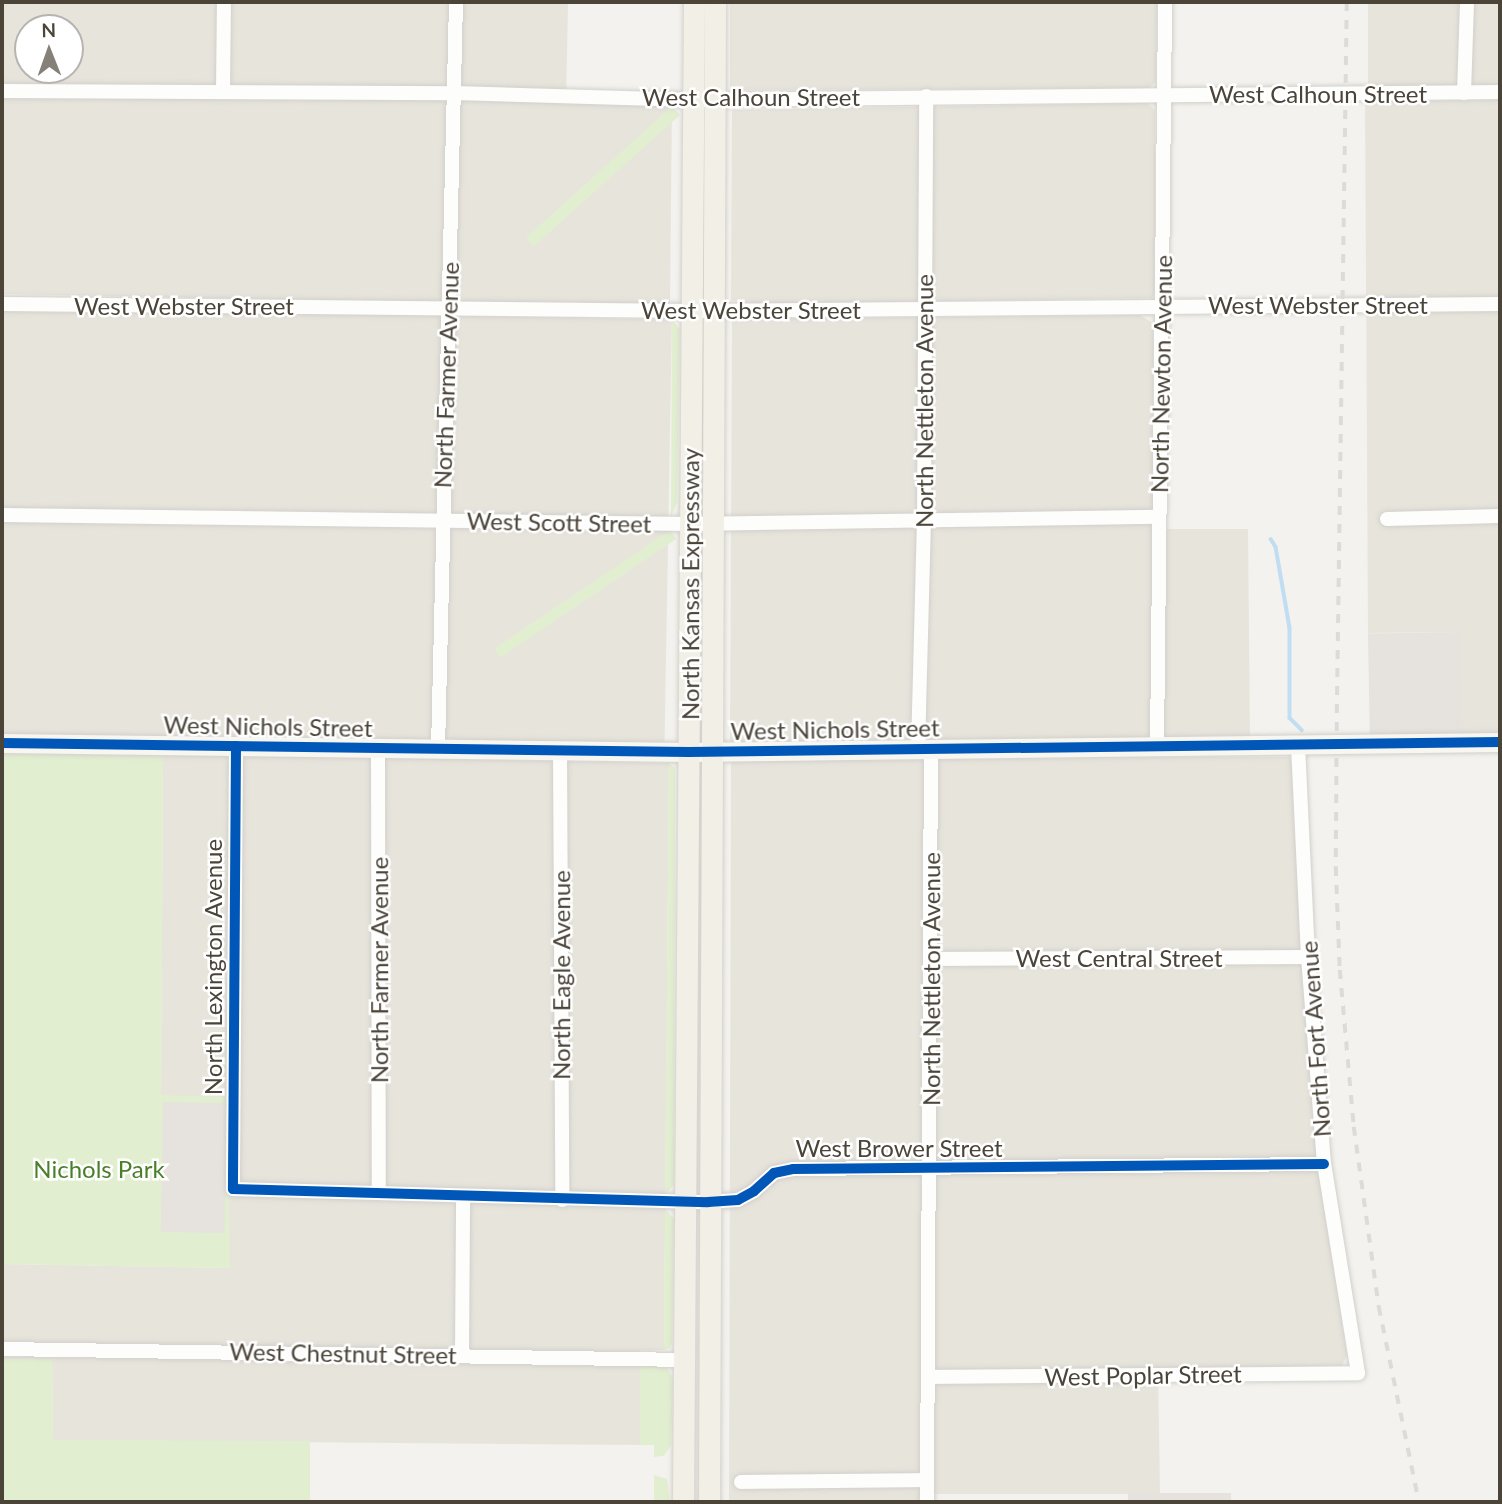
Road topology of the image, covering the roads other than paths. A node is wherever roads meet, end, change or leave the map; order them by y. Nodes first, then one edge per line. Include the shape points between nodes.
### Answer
1 (224, 2) edge
2 (456, 2) edge
3 (694, 2) edge
4 (715, 2) edge
5 (1166, 2) edge
6 (1467, 2) edge
7 (2, 91) edge
8 (223, 91) junction
9 (454, 93) junction
10 (1464, 93) junction
11 (1500, 93) edge
12 (1164, 94) junction
13 (926, 96) junction
14 (703, 100) junction
15 (2, 304) edge
16 (1500, 304) edge
17 (1162, 305) junction
18 (448, 308) junction
19 (925, 308) junction
20 (702, 311) junction
21 (2, 515) edge
22 (1500, 516) edge
23 (1159, 517) junction
24 (1387, 519) dead end
25 (924, 520) junction
26 (442, 521) junction
27 (700, 524) junction
28 (2, 743) edge
29 (1500, 743) edge
30 (1298, 745) junction
31 (236, 746) junction
32 (1157, 746) junction
33 (378, 748) junction
34 (438, 749) junction
35 (925, 749) junction
36 (560, 750) junction
37 (710, 751) junction
38 (689, 752) junction
39 (1308, 957) junction
40 (930, 959) junction
41 (1324, 1164) junction
42 (929, 1169) junction
43 (233, 1188) joint
44 (379, 1192) junction
45 (463, 1196) junction
46 (562, 1200) junction
47 (697, 1202) junction
48 (2, 1349) edge
49 (462, 1354) junction
50 (685, 1360) junction
51 (1358, 1373) joint
52 (928, 1377) junction
53 (927, 1480) junction
54 (741, 1482) dead end
55 (683, 1502) edge
56 (709, 1502) edge
57 (926, 1502) edge

1 - 8 street
2 - 9 street, North Farmer Avenue
3 - 14 main road, North Kansas Expressway
4 - 14 main road, North Kansas Expressway
5 - 12 street, North Newton Avenue
6 - 10 street
7 - 8 street, West Calhoun Street
8 - 9 street, West Calhoun Street
9 - 14 street, West Calhoun Street
9 - 18 street, North Farmer Avenue
10 - 11 street, West Calhoun Street
10 - 12 street, West Calhoun Street
12 - 13 street, West Calhoun Street
12 - 17 street, North Newton Avenue
13 - 14 street, West Calhoun Street
13 - 19 street, North Nettleton Avenue
14 - 20 main road, North Kansas Expressway
15 - 18 street, West Webster Street
16 - 17 street, West Webster Street
17 - 19 street, West Webster Street
17 - 23 street, North Newton Avenue
18 - 20 street, West Webster Street
18 - 26 street, North Farmer Avenue
19 - 20 street, West Webster Street
19 - 25 street, North Nettleton Avenue
20 - 27 main road, North Kansas Expressway
21 - 26 street, West Scott Street
22 - 24 street
23 - 25 street, West Scott Street
23 - 32 street, North Newton Avenue
25 - 27 street, West Scott Street
25 - 35 street, North Nettleton Avenue
26 - 27 street, West Scott Street
26 - 34 street, North Farmer Avenue
27 - 37 main road, North Kansas Expressway
27 - 38 main road, North Kansas Expressway
28 - 31 street, West Nichols Street
29 - 30 street, West Nichols Street
30 - 32 street, West Nichols Street
30 - 39 street, North Fort Avenue
31 - 33 street, West Nichols Street
31 - 43 street, North Lexington Avenue
32 - 35 street, West Nichols Street
33 - 34 street, West Nichols Street
33 - 44 street, North Farmer Avenue
34 - 36 street, West Nichols Street
35 - 37 street, West Nichols Street
35 - 40 street, North Nettleton Avenue
36 - 38 street, West Nichols Street
36 - 46 street, North Eagle Avenue
37 - 38 street, West Nichols Street
37 - 47 main road, North Kansas Expressway
38 - 47 main road, North Kansas Expressway
39 - 40 street, West Central Street
39 - 41 street, North Fort Avenue
40 - 42 street, North Nettleton Avenue
41 - 42 street, West Brower Street
41 - 51 street, North Fort Avenue
42 - 47 street, West Brower Street via 781,1170 744,1198
42 - 52 street, North Nettleton Avenue
43 - 44 street, West Brower Street
44 - 45 street, West Brower Street
45 - 46 street, West Brower Street
45 - 49 street
46 - 47 street, West Brower Street
47 - 50 main road, North Kansas Expressway
47 - 56 main road, North Kansas Expressway
48 - 49 street, West Chestnut Street
49 - 50 street, West Chestnut Street
50 - 55 main road, North Kansas Expressway
51 - 52 street, West Poplar Street
52 - 53 street, North Nettleton Avenue
53 - 54 street
53 - 57 street, North Nettleton Avenue

